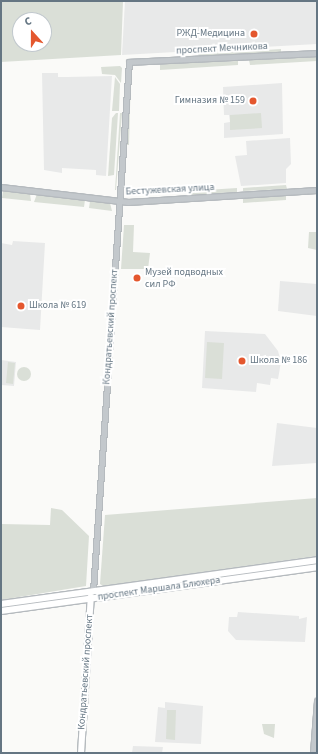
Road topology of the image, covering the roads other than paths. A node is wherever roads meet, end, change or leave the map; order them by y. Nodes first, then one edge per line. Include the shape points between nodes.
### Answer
1 (317, 53) edge
2 (129, 62) joint
3 (1, 187) edge
4 (317, 190) edge
5 (119, 201) junction
6 (317, 560) edge
7 (317, 568) edge
8 (93, 591) junction
9 (92, 598) junction
10 (1, 604) edge
11 (1, 611) edge
12 (317, 702) edge
13 (81, 753) edge
14 (84, 753) edge
15 (313, 753) edge

1 - 2 street, проспект Мечникова
2 - 5 street, Кондратьевский проспект
3 - 5 street, Бестужевская улица
4 - 5 street, Бестужевская улица
5 - 8 street, Кондратьевский проспект
6 - 8 main road, проспект Маршала Блюхера
7 - 9 main road, проспект Маршала Блюхера
8 - 9 main road, Кондратьевский проспект
8 - 10 main road, проспект Маршала Блюхера
9 - 11 main road, проспект Маршала Блюхера
9 - 13 main road, Кондратьевский проспект
9 - 14 main road, Кондратьевский проспект
12 - 15 street

